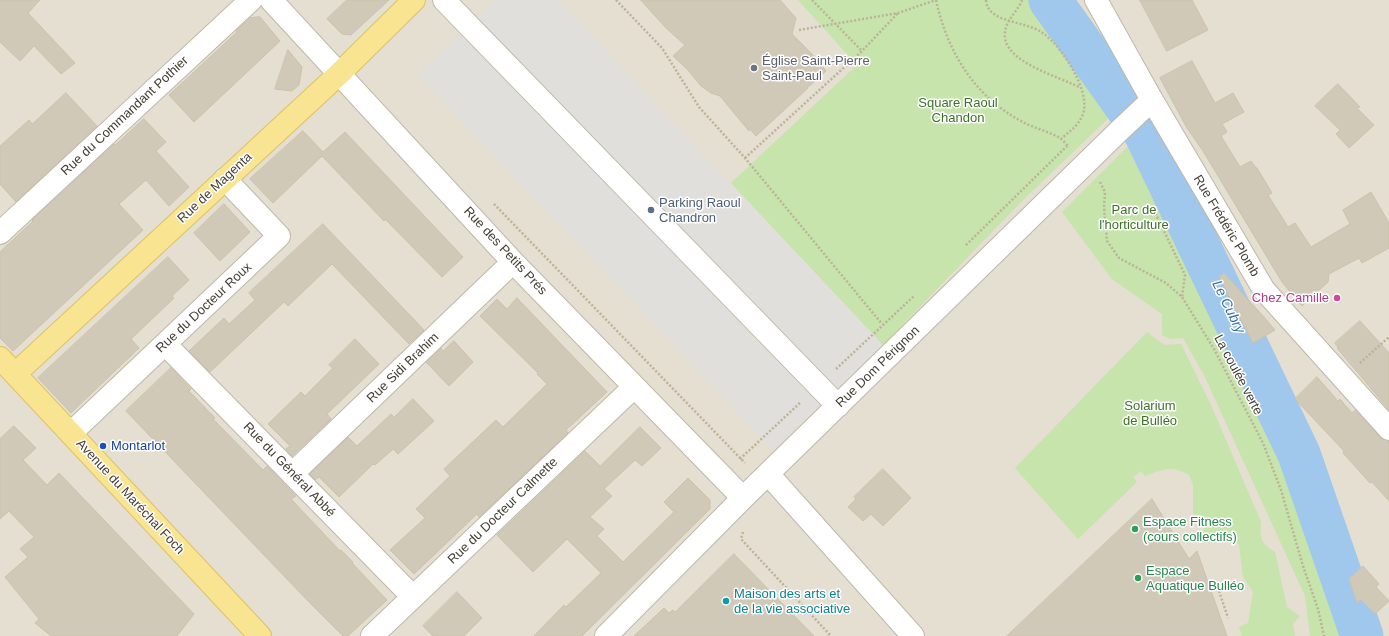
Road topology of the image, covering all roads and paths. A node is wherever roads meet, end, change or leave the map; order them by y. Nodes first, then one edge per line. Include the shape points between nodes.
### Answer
1 (251, 0) edge
2 (270, 0) edge
3 (414, 0) edge
4 (444, 0) edge
5 (616, 0) edge
6 (812, 0) edge
7 (936, 0) edge
8 (986, 0) edge
9 (1022, 0) edge
10 (1096, 0) edge
11 (898, 13) junction
12 (1010, 21) junction
13 (835, 23) junction
14 (799, 30) dead end
15 (862, 50) junction
16 (339, 74) junction
17 (1080, 88) junction
18 (1148, 104) junction
19 (1061, 139) junction
20 (745, 158) junction
21 (1086, 164) junction
22 (225, 179) junction
23 (493, 204) dead end
24 (1152, 206) dead end
25 (0, 233) edge
26 (962, 248) dead end
27 (513, 262) junction
28 (919, 291) dead end
29 (1182, 297) junction
30 (882, 324) junction
31 (1389, 337) edge
32 (166, 344) junction
33 (0, 358) edge
34 (15, 374) junction
35 (1343, 378) junction
36 (818, 386) junction
37 (634, 387) junction
38 (838, 406) junction
39 (1389, 429) edge
40 (71, 433) junction
41 (740, 458) junction
42 (292, 474) junction
43 (765, 478) junction
44 (737, 505) junction
45 (1219, 591) dead end
46 (413, 597) junction
47 (1228, 618) dead end
48 (260, 636) edge
49 (372, 636) edge
50 (606, 636) edge
51 (831, 636) edge
52 (913, 636) edge
53 (1324, 636) edge

1 - 25 street, Rue du Commandant Pothier
2 - 16 street, Rue des Petits Prés
3 - 16 main road, Rue de Magenta
4 - 36 street
5 - 20 path via 662,48 699,107
6 - 13 path
7 - 11 path
7 - 19 path via 940,22 948,42 971,79 1002,109 1020,121
8 - 12 path via 988,9 999,18
9 - 12 path
10 - 18 street, Rue Frédéric Plomb
11 - 13 path
11 - 15 path
12 - 17 path via 1031,27 1052,41 1071,66
12 - 17 path via 1005,30 1004,39 1007,47 1043,72
13 - 14 path
13 - 15 path
15 - 20 path
16 - 22 main road, Rue de Magenta
16 - 27 street, Rue des Petits Prés
17 - 19 path via 1084,96 1083,113 1075,127
18 - 21 street, Rue Dom Pérignon
18 - 35 street, Rue Frédéric Plomb via 1264,290
19 - 26 path via 1067,146
20 - 30 path
21 - 29 path, La coulée verte via 1105,192 1107,241 1112,249 1119,258 1166,283
21 - 38 street, Rue Dom Pérignon
22 - 32 street, Rue du Docteur Roux via 279,236
22 - 34 main road, Rue de Magenta
23 - 41 path
24 - 29 path via 1185,275
27 - 37 street, Rue des Petits Prés
27 - 42 street, Rue Sidi Brahim
28 - 30 path
29 - 53 path, La coulée verte via 1217,355 1263,443 1281,490
30 - 36 path
31 - 35 path
32 - 40 street, Rue du Docteur Roux
32 - 42 street, Rue du Général Abbé
33 - 34 main road, Avenue du Maréchal Foch
34 - 40 main road, Avenue du Maréchal Foch
35 - 39 street, Rue Frédéric Plomb
36 - 38 street
36 - 41 path
37 - 44 street, Rue des Petits Prés
37 - 46 street, Rue du Docteur Calmette
38 - 43 street, Rue Dom Pérignon
40 - 48 main road, Avenue du Maréchal Foch
41 - 43 path
42 - 46 street, Rue du Général Abbé
43 - 44 street, Rue Dom Pérignon
43 - 52 street
44 - 50 street, Rue Dom Pérignon
44 - 51 path via 745,524 741,539
45 - 47 path
46 - 49 street, Rue du Docteur Calmette

